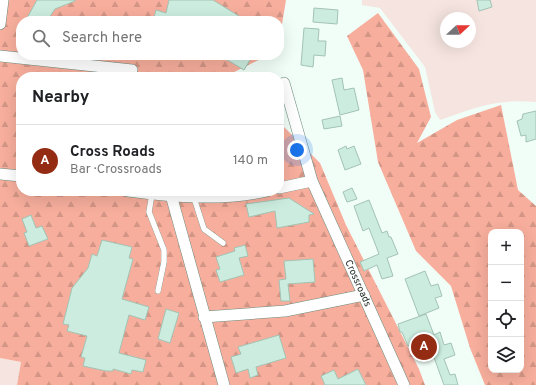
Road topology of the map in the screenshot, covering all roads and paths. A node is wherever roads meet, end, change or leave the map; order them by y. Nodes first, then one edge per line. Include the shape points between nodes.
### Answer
1 (3, 0) edge
2 (0, 24) edge
3 (0, 56) edge
4 (16, 58) edge
5 (38, 60) edge
6 (132, 70) dead end
7 (284, 82) dead end
8 (0, 174) edge
9 (16, 176) edge
10 (312, 181) junction
11 (284, 187) edge
12 (152, 196) edge
13 (171, 196) joint
14 (222, 196) edge
15 (194, 198) junction
16 (224, 243) dead end
17 (158, 291) dead end
18 (364, 295) junction
19 (204, 317) junction
20 (224, 385) edge
21 (404, 385) edge

1 - 2 street
3 - 4 street
5 - 6 street
7 - 10 street, Crossroads
8 - 9 street
10 - 11 street
10 - 18 street, Crossroads
12 - 17 lane via 149,212 164,250
13 - 15 street
13 - 19 street
14 - 15 street
15 - 16 lane via 204,229
18 - 19 street via 285,311
18 - 21 street, Crossroads
19 - 20 street

